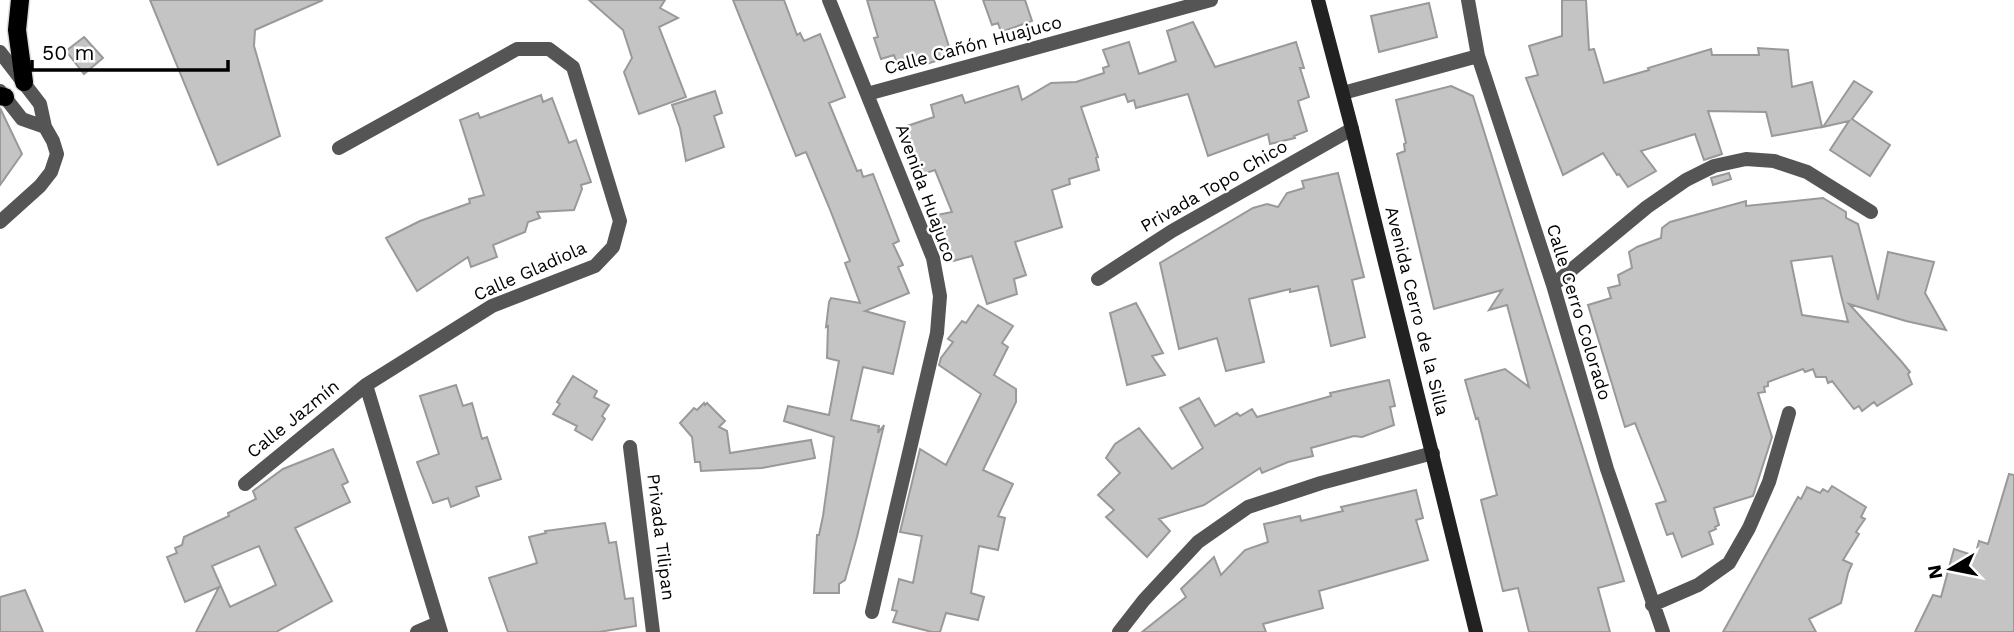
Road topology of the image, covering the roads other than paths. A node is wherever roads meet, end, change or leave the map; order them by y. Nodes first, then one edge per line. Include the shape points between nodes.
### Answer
1 (20, 0) edge
2 (829, 0) edge
3 (1211, 0) edge
4 (1318, 0) edge
5 (1468, 0) edge
6 (0, 52) edge
7 (1478, 57) junction
8 (24, 82) junction
9 (867, 93) junction
10 (1343, 93) junction
11 (2, 94) edge
12 (45, 127) junction
13 (1352, 129) junction
14 (340, 148) dead end
15 (1871, 212) dead end
16 (0, 222) edge
17 (1098, 279) dead end
18 (1553, 285) junction
19 (366, 385) junction
20 (1789, 413) dead end
21 (630, 447) dead end
22 (1433, 453) junction
23 (245, 484) dead end
24 (1652, 605) junction
25 (872, 612) dead end
26 (440, 627) edge
27 (417, 632) edge
28 (653, 632) edge
29 (1119, 632) edge
30 (1476, 632) edge
31 (1663, 632) edge

1 - 8 main road
2 - 9 street, Avenida Huajuco
3 - 9 street, Calle Cañón Huajuco
4 - 10 main road, Avenida Cerro de la Silla
5 - 7 street, Calle Cerro Colorado
6 - 8 street
7 - 10 street
7 - 18 street, Calle Cerro Colorado
8 - 12 street via 40,104
9 - 25 street, Avenida Huajuco via 933,258 940,296 937,333
10 - 13 main road, Avenida Cerro de la Silla
11 - 12 street via 22,119
12 - 16 street via 57,154 51,172
13 - 17 street, Privada Topo Chico via 1171,231
13 - 22 main road, Avenida Cerro de la Silla
14 - 19 street, Calle Gladiola via 517,49 549,49 573,67 620,221 612,247 595,266 492,306
15 - 18 street via 1807,172 1774,161 1746,159 1714,166 1647,207
18 - 24 street, Calle Cerro Colorado
19 - 23 street, Calle Jazmín
19 - 26 street
20 - 24 street via 1769,482 1729,563 1698,585
21 - 28 street, Privada Tilipan
22 - 29 street via 1248,507 1198,542
22 - 30 main road, Avenida Cerro de la Silla
24 - 31 street, Calle Cerro Colorado
26 - 27 street

